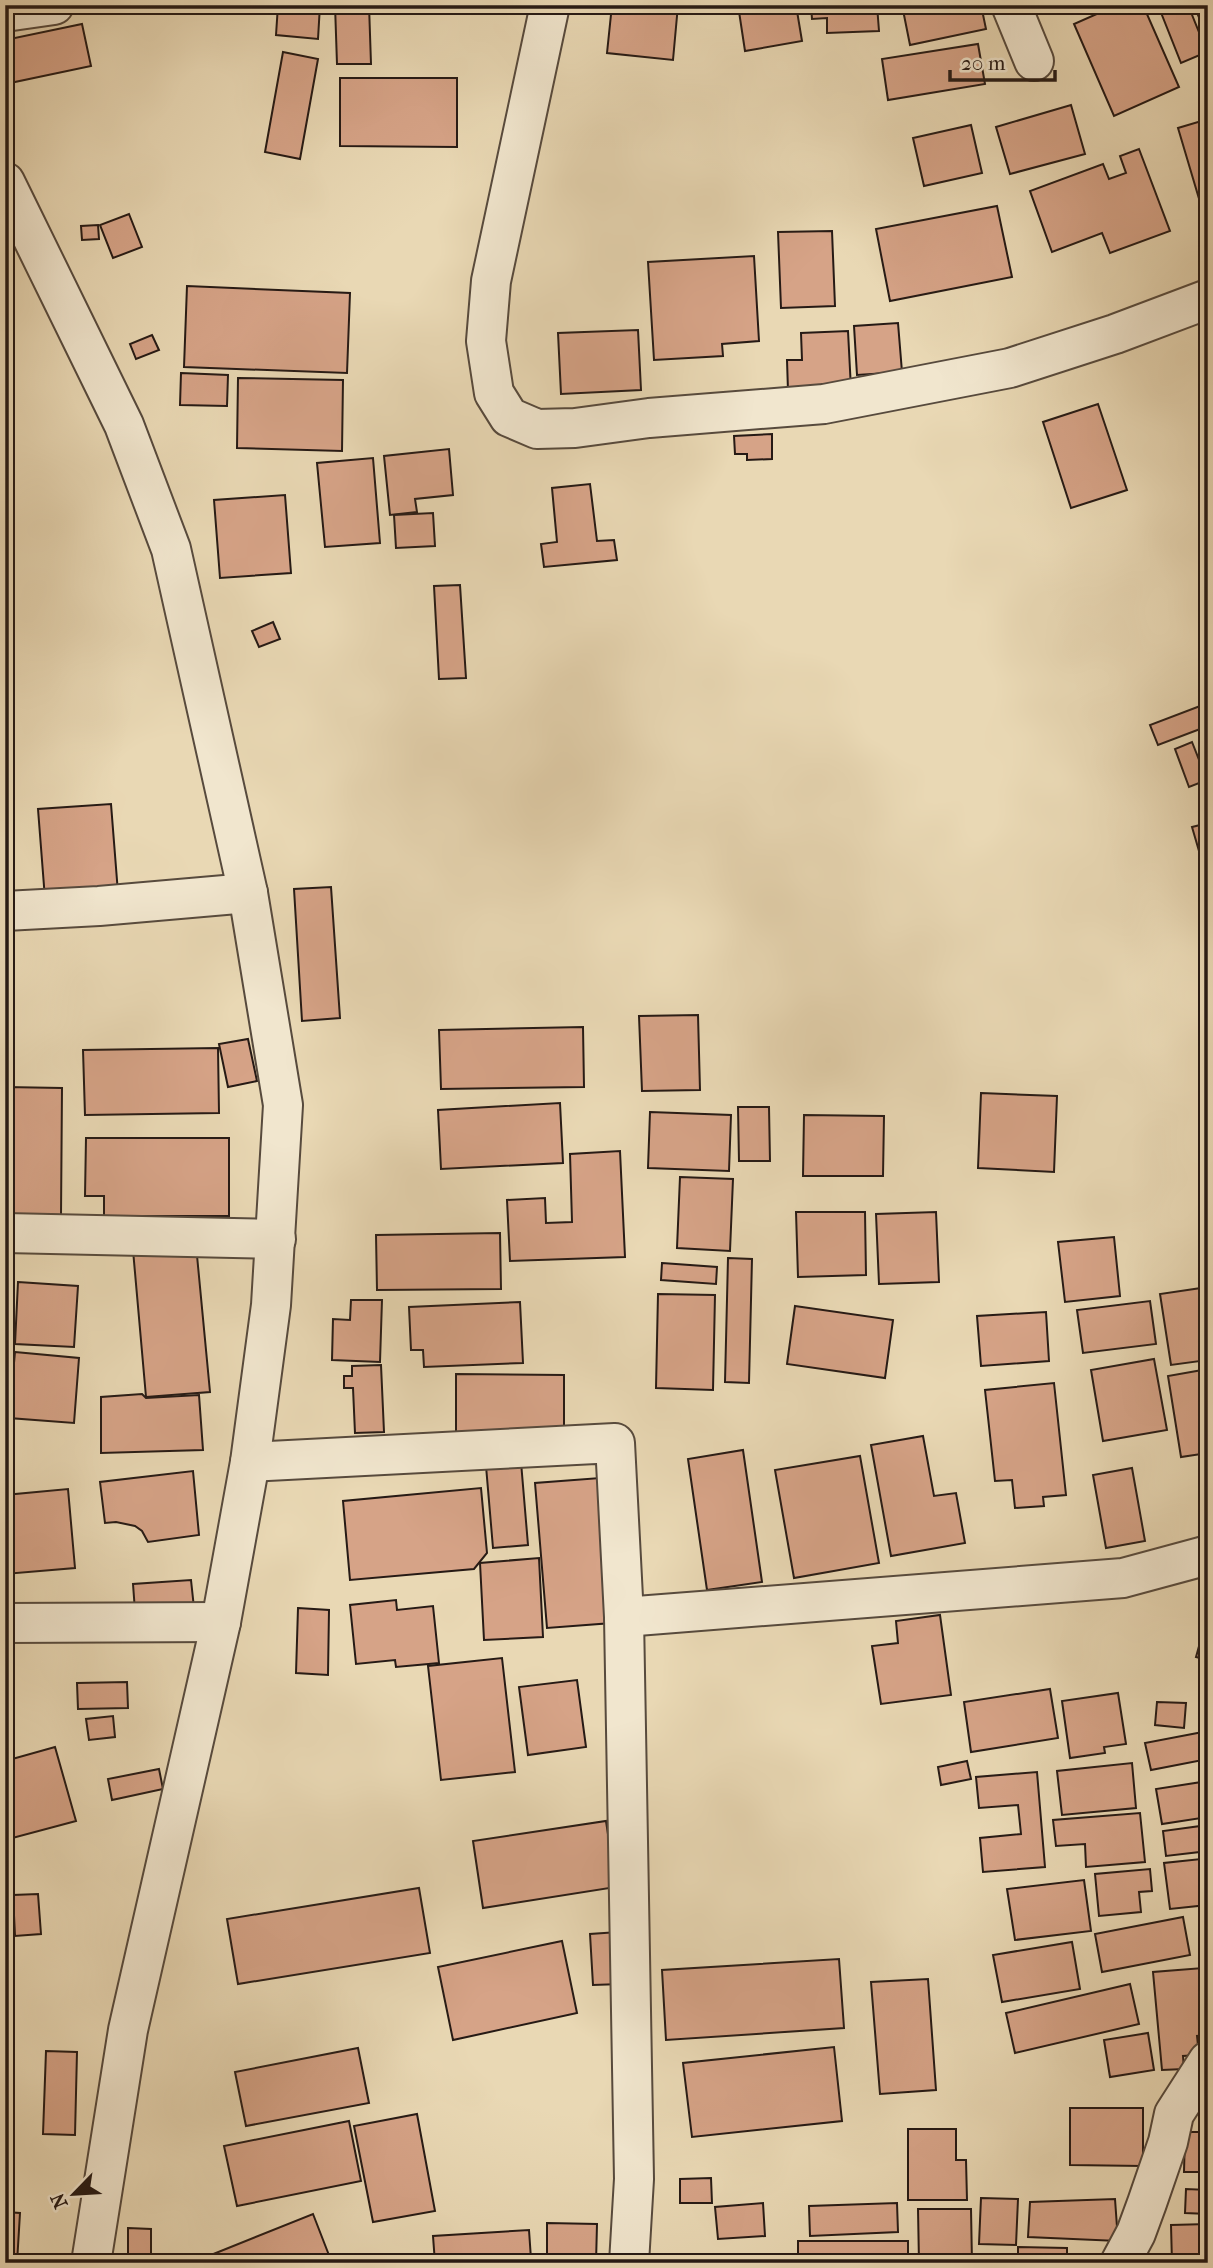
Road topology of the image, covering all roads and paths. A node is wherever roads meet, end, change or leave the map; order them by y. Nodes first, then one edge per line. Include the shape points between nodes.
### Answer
1 (54, 5) edge
2 (550, 5) edge
3 (1011, 5) edge
4 (5, 12) edge
5 (1034, 61) dead end
6 (6, 184) edge
7 (1208, 299) edge
8 (248, 893) junction
9 (5, 911) edge
10 (5, 1233) edge
11 (276, 1239) junction
12 (250, 1462) junction
13 (1208, 1555) edge
14 (624, 1617) junction
15 (221, 1622) junction
16 (5, 1623) edge
17 (1208, 2061) edge
18 (91, 2263) edge
19 (629, 2263) edge
20 (1120, 2263) edge

1 - 4 street
2 - 7 street via 491,281 486,341 494,393 509,417 537,429 575,428 824,404 1010,368
3 - 5 street
6 - 8 street via 124,425 171,549
8 - 9 street
8 - 11 street via 284,1105
10 - 11 street
11 - 12 street
12 - 14 street via 615,1443
12 - 15 street
13 - 14 street via 1123,1578
14 - 19 street via 634,2179
15 - 16 street
15 - 18 street via 128,2030
17 - 20 street via 1174,2114 1147,2203

